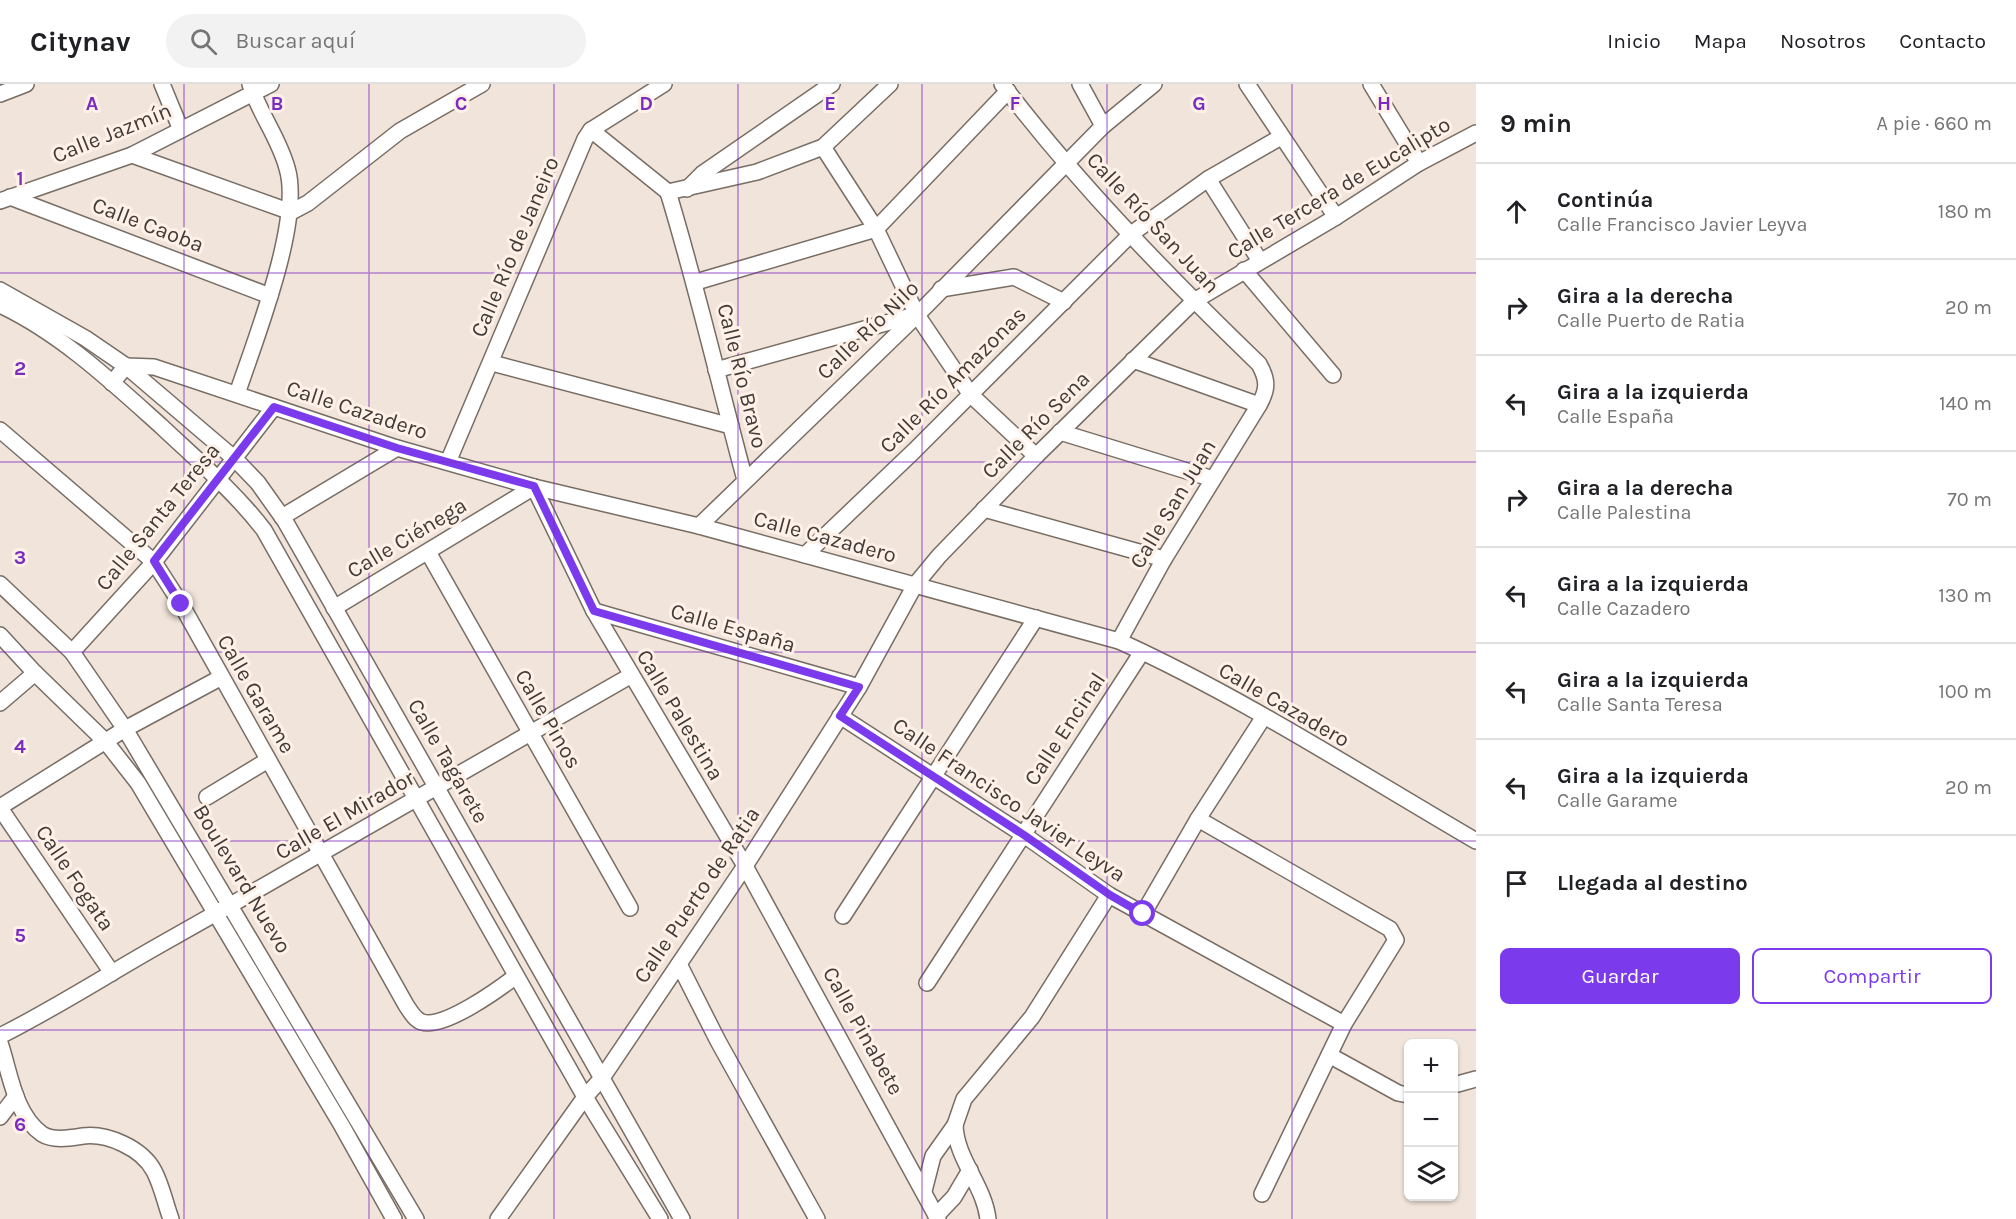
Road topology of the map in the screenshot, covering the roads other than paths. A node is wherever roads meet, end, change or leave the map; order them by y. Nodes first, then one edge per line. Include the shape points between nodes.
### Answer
1 (26, 84) edge
2 (162, 84) edge
3 (271, 84) edge
4 (482, 84) edge
5 (664, 84) edge
6 (832, 84) edge
7 (890, 84) edge
8 (1080, 84) edge
9 (1154, 84) edge
10 (1247, 84) edge
11 (1371, 84) edge
12 (1005, 87) edge
13 (251, 88) edge
14 (0, 94) edge
15 (1103, 126) junction
16 (181, 130) junction
17 (591, 130) junction
18 (1476, 133) edge
19 (1281, 137) junction
20 (824, 147) junction
21 (132, 154) junction
22 (1066, 164) junction
23 (1419, 164) junction
24 (1208, 179) junction
25 (687, 189) junction
26 (668, 192) junction
27 (5, 199) edge
28 (291, 212) junction
29 (1336, 217) junction
30 (876, 229) junction
31 (1131, 234) junction
32 (1260, 261) junction
33 (1244, 270) junction
34 (696, 282) junction
35 (941, 289) junction
36 (0, 290) edge
37 (270, 296) junction
38 (1194, 301) junction
39 (1064, 302) junction
40 (0, 305) edge
41 (917, 315) junction
42 (1133, 360) junction
43 (492, 363) junction
44 (126, 366) junction
45 (716, 370) junction
46 (1333, 375) dead end
47 (112, 383) junction
48 (1266, 391) joint
49 (237, 393) junction
50 (971, 395) junction
51 (1259, 405) junction
52 (274, 407) junction
53 (731, 426) junction
54 (0, 430) edge
55 (1060, 432) junction
56 (397, 448) junction
57 (1036, 456) junction
58 (235, 459) junction
59 (448, 462) junction
60 (219, 478) junction
61 (1213, 479) junction
62 (745, 480) junction
63 (534, 486) junction
64 (984, 509) junction
65 (282, 517) junction
66 (699, 526) junction
67 (428, 552) junction
68 (805, 555) junction
69 (1164, 559) junction
70 (154, 561) junction
71 (0, 584) edge
72 (915, 585) junction
73 (334, 608) junction
74 (594, 611) junction
75 (1036, 618) junction
76 (0, 634) edge
77 (1119, 641) junction
78 (72, 652) junction
79 (1142, 652) junction
80 (35, 673) junction
81 (630, 675) junction
82 (220, 678) junction
83 (859, 687) junction
84 (0, 703) edge
85 (840, 716) junction
86 (1263, 717) junction
87 (125, 729) junction
88 (530, 733) junction
89 (106, 742) junction
90 (268, 760) junction
91 (934, 777) junction
92 (437, 787) junction
93 (207, 797) dead end
94 (417, 799) junction
95 (0, 807) edge
96 (1198, 819) junction
97 (1024, 835) junction
98 (1476, 841) edge
99 (323, 854) junction
100 (745, 866) junction
101 (1110, 895) junction
102 (231, 905) junction
103 (630, 908) dead end
104 (216, 914) junction
105 (1143, 914) junction
106 (843, 916) dead end
107 (679, 964) junction
108 (112, 973) junction
109 (516, 976) junction
110 (927, 983) dead end
111 (1344, 1024) junction
112 (0, 1036) edge
113 (0, 1043) edge
114 (1329, 1055) junction
115 (602, 1078) junction
116 (1476, 1080) edge
117 (1458, 1084) edge
118 (1404, 1094) edge
119 (16, 1096) junction
120 (585, 1097) junction
121 (0, 1117) edge
122 (955, 1125) junction
123 (970, 1170) junction
124 (924, 1191) junction
125 (1262, 1194) dead end
126 (671, 1217) edge
127 (937, 1218) edge
128 (171, 1219) edge
129 (394, 1219) edge
130 (416, 1219) edge
131 (498, 1219) edge
132 (817, 1219) edge
133 (988, 1219) edge

1 - 14 street
2 - 16 street
3 - 13 street, Calle Jazmín
4 - 28 street via 400,132
5 - 17 street
6 - 25 street via 729,154
7 - 20 street
8 - 15 street
9 - 15 street, Calle Río Nilo
10 - 19 street
11 - 23 street
12 - 22 street, Calle Río San Juan
12 - 30 street
13 - 16 street, Calle Jazmín
13 - 28 street via 288,168
15 - 22 street, Calle Río Nilo
16 - 21 street, Calle Jazmín
17 - 26 street
17 - 43 street, Calle Río de Janeiro
18 - 23 street, Calle Tercera de Eucalipto
19 - 24 street, Calle Río Amazonas
19 - 29 street
20 - 25 street via 757,172
20 - 30 street
21 - 27 street, Calle Jazmín
21 - 28 street
22 - 31 street, Calle Río San Juan
22 - 35 street, Calle Río Nilo
23 - 29 street, Calle Tercera de Eucalipto
24 - 31 street, Calle Río Amazonas
24 - 32 street
25 - 26 street
26 - 34 street, Calle Río Bravo
27 - 37 street, Calle Caoba
28 - 37 street
29 - 32 street, Calle Tercera de Eucalipto
30 - 34 street
30 - 41 street
31 - 38 street, Calle Río San Juan
31 - 39 street, Calle Río Amazonas
32 - 33 street, Calle Tercera de Eucalipto
33 - 38 street, Calle Tercera de Eucalipto
33 - 46 street
34 - 45 street, Calle Río Bravo
35 - 39 street via 1014,277
35 - 41 street, Calle Río Nilo
36 - 44 street via 76,332
37 - 49 street
38 - 42 street, Calle Río Sena
38 - 48 street, Calle Río San Juan via 1259,364 1267,382
39 - 50 street, Calle Río Amazonas
40 - 47 street via 38,325
41 - 45 street
41 - 50 street
41 - 62 street, Calle Río Nilo
42 - 51 street
42 - 55 street, Calle Río Sena
43 - 53 street
43 - 59 street, Calle Río de Janeiro
44 - 47 street
44 - 49 street, Calle Cazadero via 154,367
44 - 58 street, Calle Tagarete
45 - 53 street, Calle Río Bravo
47 - 60 street, Calle Tagarete
48 - 51 street, Calle San Juan
49 - 52 street, Calle Cazadero
50 - 57 street
50 - 68 street, Calle Río Amazonas
51 - 61 street, Calle San Juan
52 - 56 street, Calle Cazadero
52 - 58 street, Calle Santa Teresa
53 - 62 street, Calle Río Bravo
54 - 70 street, Calle Garame
55 - 57 street, Calle Río Sena
55 - 61 street
56 - 59 street, Calle Cazadero
56 - 65 street
57 - 64 street, Calle Río Sena
58 - 60 street, Calle Santa Teresa
58 - 65 street, Calle Tagarete
59 - 63 street, Calle Cazadero
60 - 70 street, Calle Santa Teresa
60 - 94 street, Calle Tagarete via 264,530
61 - 69 street, Calle San Juan
62 - 66 street, Calle Río Nilo
63 - 66 street, Calle Cazadero
63 - 67 street, Calle Ciénega
63 - 74 street, Calle Palestina
64 - 69 street
64 - 72 street, Calle Río Sena
65 - 73 street, Calle Tagarete
66 - 68 street, Calle Cazadero
67 - 73 street, Calle Ciénega
67 - 88 street, Calle Pinos
68 - 72 street, Calle Cazadero
69 - 77 street, Calle San Juan
70 - 78 street, Calle Santa Teresa
70 - 82 street, Calle Garame
71 - 78 street, Boulevard Nuevo
72 - 75 street, Calle Cazadero
72 - 83 street, Calle Puerto de Ratia
73 - 92 street, Calle Tagarete
74 - 81 street, Calle Palestina
74 - 83 street, Calle España
75 - 77 street, Calle Cazadero
75 - 91 street
76 - 80 street, Boulevard Nuevo
77 - 79 street, Calle Cazadero
78 - 87 street, Boulevard Nuevo
79 - 86 street, Calle Cazadero
79 - 97 street, Calle Encinal
80 - 84 street
80 - 89 street, Boulevard Nuevo
81 - 88 street, Calle El Mirador
81 - 100 street, Calle Palestina
82 - 87 street
82 - 90 street, Calle Garame
83 - 85 street, Calle Puerto de Ratia
85 - 91 street, Calle Francisco Javier Leyva
85 - 100 street, Calle Puerto de Ratia
86 - 96 street
86 - 98 street, Calle Cazadero
87 - 89 street
87 - 102 street, Boulevard Nuevo
88 - 92 street, Calle El Mirador
88 - 103 street, Calle Pinos
89 - 95 street
89 - 104 street, Boulevard Nuevo via 138,783
90 - 93 street
90 - 99 street, Calle Garame
91 - 97 street, Calle Francisco Javier Leyva
91 - 106 street
92 - 94 street, Calle El Mirador
92 - 115 street, Calle Tagarete
94 - 99 street, Calle El Mirador
94 - 109 street, Calle Tagarete
95 - 108 street, Calle Fogata
96 - 105 street
96 - 111 street via 1394,934 1395,940
97 - 101 street, Calle Francisco Javier Leyva
97 - 110 street, Calle Encinal
99 - 102 street, Calle El Mirador
99 - 109 street, Calle Garame via 406,1005 421,1022 430,1023 453,1014 491,995
100 - 107 street, Calle Puerto de Ratia
100 - 124 street, Calle Pinabete
101 - 105 street, Calle Francisco Javier Leyva
101 - 122 street via 1032,1017 964,1099
102 - 104 street, Calle El Mirador
102 - 130 street, Boulevard Nuevo
104 - 108 street, Calle El Mirador
104 - 129 street, Boulevard Nuevo
105 - 111 street, Calle Francisco Javier Leyva
107 - 115 street, Calle Puerto de Ratia
107 - 132 street
108 - 112 street, Calle El Mirador
109 - 120 street, Calle Tagarete
111 - 114 street
113 - 119 street
114 - 118 street
114 - 125 street
115 - 120 street, Calle Puerto de Ratia
115 - 126 street, Calle Tagarete
116 - 117 street
119 - 121 street
119 - 128 street via 25,1115 48,1136 105,1136 145,1159 158,1180
120 - 126 street, Calle Tagarete
120 - 131 street, Calle Puerto de Ratia
122 - 123 street via 958,1147
122 - 124 street via 933,1156
123 - 127 street
123 - 133 street
124 - 127 street, Calle Pinabete

